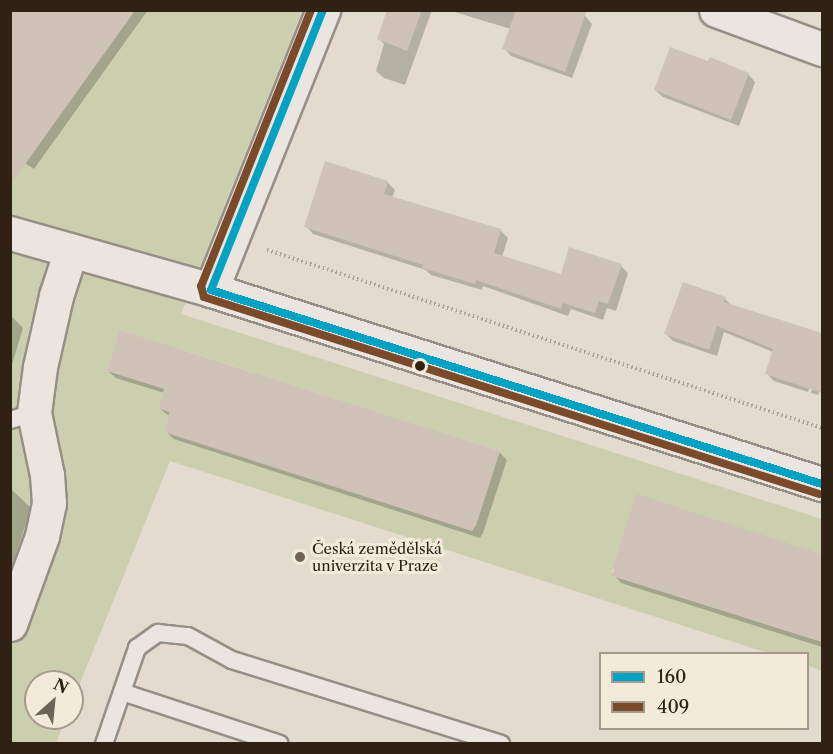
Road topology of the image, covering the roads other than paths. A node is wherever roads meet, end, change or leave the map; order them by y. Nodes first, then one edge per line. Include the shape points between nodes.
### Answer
1 (323, 10) edge
2 (716, 10) edge
3 (822, 49) edge
4 (10, 233) edge
5 (71, 250) junction
6 (211, 290) junction
7 (22, 417) edge
8 (822, 484) edge
9 (10, 624) edge
10 (122, 692) junction
11 (104, 744) edge
12 (280, 744) edge
13 (501, 744) edge

1 - 6 street
2 - 3 street
4 - 5 street
5 - 6 street
5 - 7 street
6 - 8 street
7 - 9 street via 47,475 49,502 42,537
10 - 11 lane
10 - 12 lane
10 - 13 lane via 137,648 158,633 188,636 232,660

